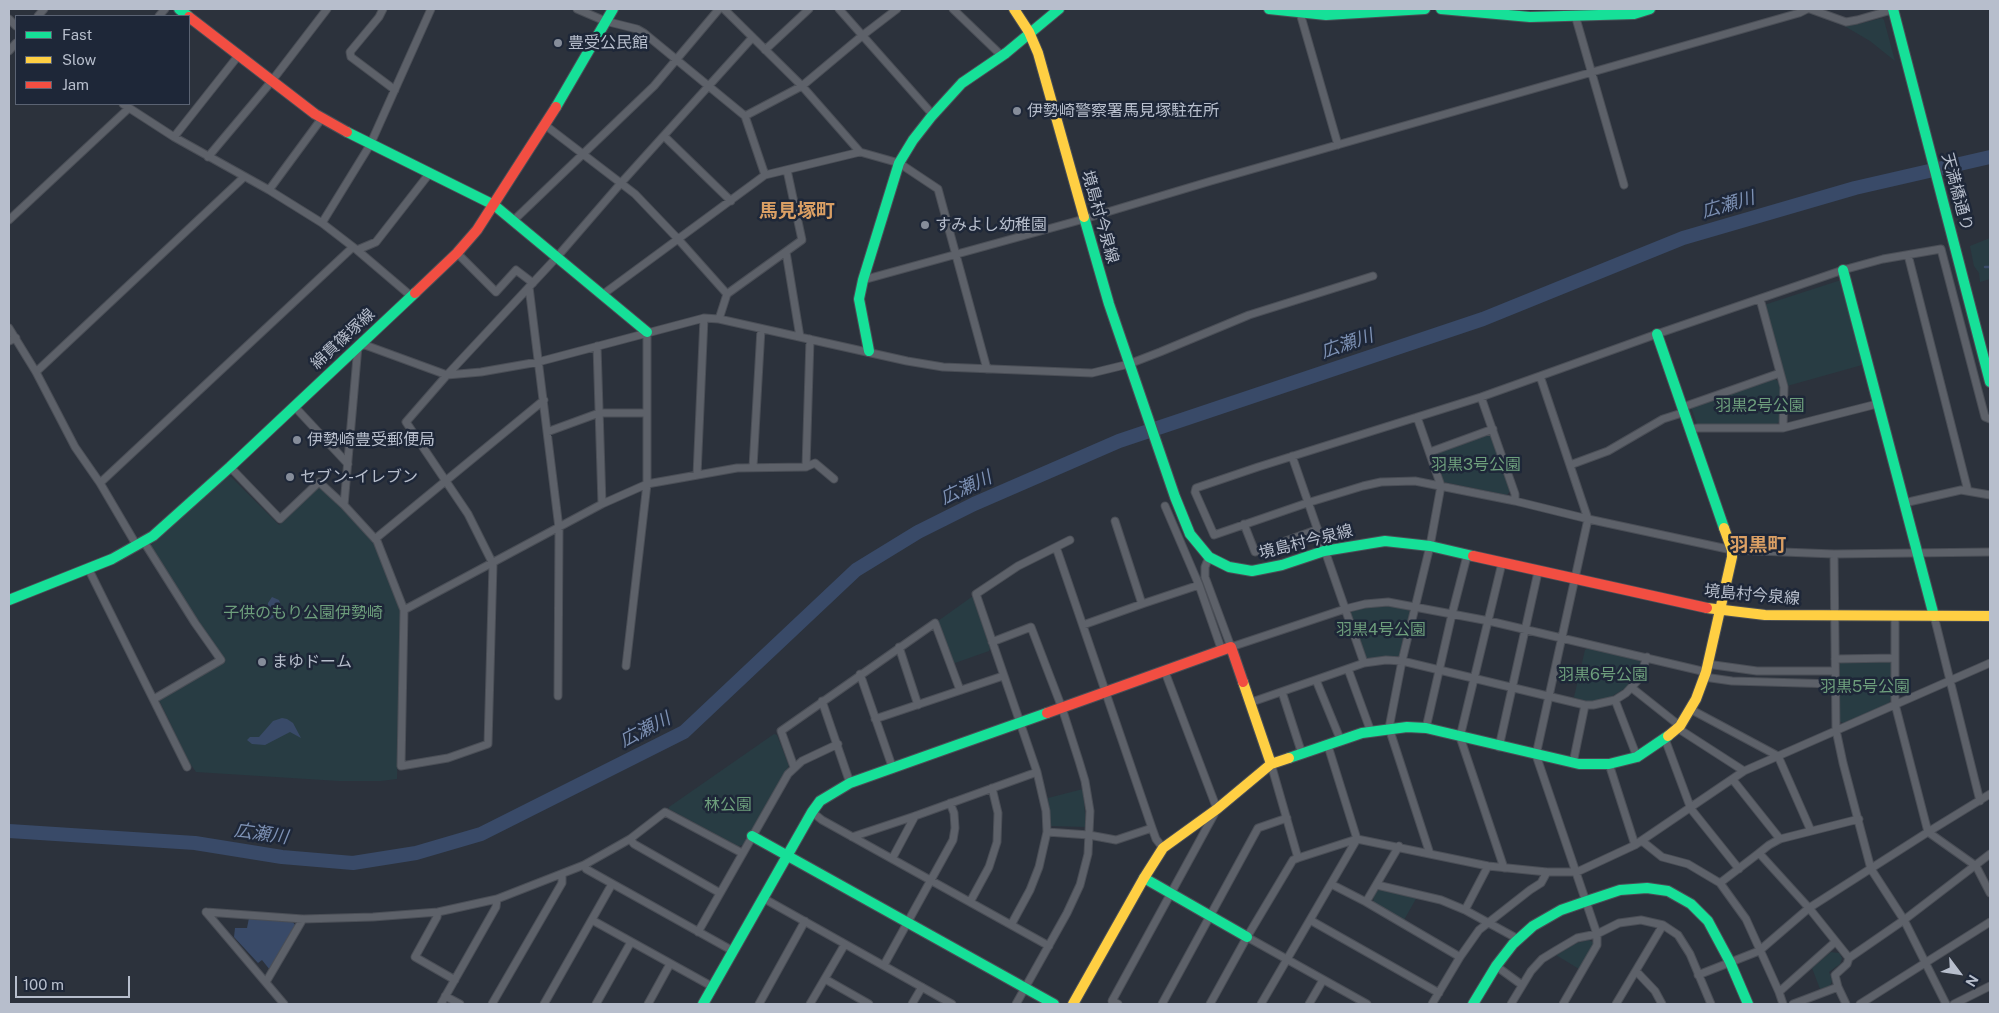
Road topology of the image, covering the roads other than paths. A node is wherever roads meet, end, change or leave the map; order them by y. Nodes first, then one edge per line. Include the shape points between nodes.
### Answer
1 (327, 9) edge
2 (431, 9) edge
3 (577, 9) edge
4 (613, 9) edge
5 (719, 9) edge
6 (724, 9) edge
7 (809, 9) edge
8 (839, 9) edge
9 (897, 9) edge
10 (953, 9) edge
11 (1014, 9) edge
12 (1059, 9) edge
13 (1269, 9) edge
14 (1425, 9) edge
15 (1441, 9) edge
16 (1650, 9) edge
17 (1808, 9) edge
18 (1895, 9) edge
19 (380, 10) edge
20 (1464, 10) edge
21 (1363, 11) edge
22 (1601, 12) edge
23 (1300, 13) junction
24 (1528, 13) edge
25 (1575, 15) junction
26 (190, 17) edge
27 (605, 21) junction
28 (1029, 32) junction
29 (863, 35) junction
30 (752, 38) junction
31 (765, 50) junction
32 (238, 56) junction
33 (1002, 56) junction
34 (675, 60) junction
35 (1592, 72) junction
36 (272, 82) junction
37 (709, 86) junction
38 (802, 86) junction
39 (395, 90) junction
40 (126, 106) edge
41 (933, 115) junction
42 (744, 116) junction
43 (322, 118) junction
44 (545, 125) junction
45 (664, 136) junction
46 (174, 137) junction
47 (370, 145) junction
48 (1338, 145) junction
49 (860, 152) junction
50 (584, 155) junction
51 (208, 157) junction
52 (899, 163) junction
53 (787, 170) junction
54 (429, 174) junction
55 (765, 175) junction
56 (244, 177) junction
57 (621, 183) junction
58 (1624, 185) dead end
59 (270, 190) junction
60 (731, 201) junction
61 (494, 205) junction
62 (1084, 219) junction
63 (9, 220) edge
64 (513, 221) junction
65 (322, 223) junction
66 (678, 239) junction
67 (355, 248) junction
68 (786, 252) junction
69 (457, 253) junction
70 (955, 255) junction
71 (1908, 255) junction
72 (557, 257) junction
73 (1843, 270) junction
74 (1373, 276) dead end
75 (863, 280) junction
76 (531, 285) junction
77 (727, 294) junction
78 (602, 295) junction
79 (411, 296) junction
80 (1760, 299) junction
81 (704, 318) junction
82 (719, 319) junction
83 (9, 328) edge
84 (760, 328) junction
85 (648, 332) junction
86 (1657, 334) junction
87 (800, 337) junction
88 (810, 339) junction
89 (12, 340) edge
90 (358, 346) junction
91 (597, 346) junction
92 (869, 351) junction
93 (538, 362) junction
94 (1130, 367) junction
95 (987, 369) junction
96 (36, 372) junction
97 (1780, 373) junction
98 (447, 375) junction
99 (1540, 376) junction
100 (1990, 382) edge
101 (1481, 397) junction
102 (544, 400) junction
103 (1877, 404) junction
104 (294, 406) junction
105 (1684, 409) junction
106 (599, 413) junction
107 (647, 413) junction
108 (1417, 417) junction
109 (1990, 420) edge
110 (1783, 428) junction
111 (1493, 429) junction
112 (1690, 429) junction
113 (547, 432) junction
114 (1430, 452) junction
115 (1292, 456) junction
116 (348, 464) junction
117 (1570, 464) junction
118 (230, 467) junction
119 (753, 467) junction
120 (806, 468) junction
121 (697, 475) junction
122 (834, 479) dead end
123 (447, 481) junction
124 (100, 483) junction
125 (647, 484) junction
126 (1441, 486) junction
127 (1968, 491) junction
128 (1990, 495) edge
129 (1515, 501) junction
130 (1307, 503) junction
131 (1904, 503) junction
132 (602, 504) junction
133 (344, 506) junction
134 (1165, 506) dead end
135 (1588, 518) junction
136 (1115, 521) dead end
137 (1244, 524) junction
138 (559, 528) junction
139 (1316, 530) junction
140 (375, 539) junction
141 (1070, 540) dead end
142 (141, 544) junction
143 (1430, 546) junction
144 (1056, 547) junction
145 (1732, 550) junction
146 (1324, 552) junction
147 (1916, 552) junction
148 (1990, 552) edge
149 (1834, 554) junction
150 (1467, 556) junction
151 (1209, 557) junction
152 (493, 564) junction
153 (1502, 564) junction
154 (88, 568) junction
155 (1538, 572) junction
156 (1575, 578) junction
157 (1199, 585) junction
158 (9, 600) edge
159 (1142, 604) junction
160 (1414, 606) junction
161 (1346, 609) junction
162 (404, 610) junction
163 (1718, 611) junction
164 (1452, 614) junction
165 (1835, 615) junction
166 (1895, 616) junction
167 (1934, 616) junction
168 (1990, 616) edge
169 (1489, 621) junction
170 (1083, 625) junction
171 (1525, 630) junction
172 (1562, 638) junction
173 (992, 642) junction
174 (899, 647) junction
175 (1227, 649) junction
176 (1647, 657) junction
177 (1895, 658) junction
178 (1835, 659) junction
179 (1402, 661) junction
180 (1364, 663) junction
181 (1990, 663) edge
182 (626, 666) dead end
183 (1348, 669) junction
184 (1439, 670) junction
185 (1705, 671) junction
186 (1835, 671) junction
187 (1165, 672) junction
188 (860, 674) junction
189 (1003, 676) junction
190 (1476, 679) junction
191 (1316, 680) junction
192 (1950, 681) junction
193 (1835, 684) junction
194 (1513, 688) junction
195 (1632, 688) junction
196 (960, 690) junction
197 (1282, 692) junction
198 (1106, 693) junction
199 (558, 696) dead end
200 (1550, 697) junction
201 (154, 699) junction
202 (1615, 700) junction
203 (822, 701) junction
204 (1249, 703) junction
205 (1896, 704) junction
206 (918, 705) junction
207 (1585, 705) junction
208 (1062, 708) junction
209 (1690, 709) junction
210 (876, 719) junction
211 (1020, 724) junction
212 (1680, 726) junction
213 (1389, 728) junction
214 (1426, 728) junction
215 (1836, 730) junction
216 (1371, 732) junction
217 (1460, 738) junction
218 (1665, 739) junction
219 (1341, 741) junction
220 (838, 744) junction
221 (1328, 746) junction
222 (1499, 747) junction
223 (1302, 754) junction
224 (1536, 755) junction
225 (1778, 756) junction
226 (1637, 757) junction
227 (1573, 763) junction
228 (1271, 764) junction
229 (1609, 764) junction
230 (187, 767) dead end
231 (794, 767) junction
232 (893, 769) junction
233 (1744, 771) junction
234 (1036, 772) junction
235 (1733, 780) junction
236 (850, 783) junction
237 (992, 788) junction
238 (1990, 794) edge
239 (1980, 801) junction
240 (950, 803) junction
241 (1217, 809) junction
242 (1690, 809) junction
243 (812, 812) junction
244 (915, 816) junction
245 (1286, 818) junction
246 (1859, 819) junction
247 (1152, 828) junction
248 (1811, 831) junction
249 (1047, 832) junction
250 (1928, 832) junction
251 (1089, 835) junction
252 (752, 836) junction
253 (852, 837) junction
254 (630, 839) junction
255 (1357, 839) junction
256 (1780, 839) junction
257 (1639, 843) junction
258 (1399, 846) junction
259 (1163, 848) junction
260 (742, 853) junction
261 (1759, 853) junction
262 (1430, 854) junction
263 (1990, 854) edge
264 (786, 855) junction
265 (1298, 858) junction
266 (892, 859) junction
267 (584, 865) junction
268 (1488, 866) junction
269 (1976, 866) junction
270 (1504, 868) junction
271 (1739, 869) junction
272 (1871, 869) junction
273 (1547, 872) junction
274 (1578, 872) junction
275 (562, 874) junction
276 (1144, 878) junction
277 (931, 880) junction
278 (1720, 883) junction
279 (612, 884) junction
280 (1331, 884) junction
281 (1377, 885) junction
282 (720, 893) junction
283 (1990, 893) edge
284 (1172, 894) junction
285 (763, 898) junction
286 (498, 899) junction
287 (1587, 901) junction
288 (970, 902) junction
289 (1366, 902) junction
290 (1809, 908) junction
291 (1465, 910) junction
292 (438, 912) junction
293 (1210, 916) junction
294 (303, 919) junction
295 (592, 920) junction
296 (1310, 920) junction
297 (1904, 920) junction
298 (805, 921) junction
299 (1488, 922) junction
300 (1990, 922) edge
301 (908, 923) junction
302 (1011, 925) junction
303 (1663, 925) junction
304 (698, 932) junction
305 (1597, 934) junction
306 (1247, 937) junction
307 (1518, 939) junction
308 (631, 942) junction
309 (1835, 942) junction
310 (845, 944) junction
311 (1049, 946) junction
312 (1759, 950) junction
313 (733, 951) junction
314 (1460, 956) junction
315 (1849, 958) junction
316 (1287, 959) junction
317 (1730, 962) junction
318 (1925, 963) junction
319 (670, 964) junction
320 (884, 965) junction
321 (1496, 966) junction
322 (1636, 971) junction
323 (1698, 975) junction
324 (825, 979) junction
325 (455, 980) junction
326 (1323, 980) junction
327 (266, 982) junction
328 (1522, 985) junction
329 (1990, 986) edge
330 (712, 987) junction
331 (922, 987) junction
332 (1838, 987) junction
333 (1025, 989) junction
334 (1779, 992) junction
335 (1439, 993) junction
336 (445, 996) junction
337 (284, 1004) edge
338 (441, 1004) edge
339 (460, 1004) edge
340 (492, 1004) edge
341 (544, 1004) edge
342 (596, 1004) edge
343 (648, 1004) edge
344 (703, 1004) edge
345 (759, 1004) edge
346 (810, 1004) edge
347 (869, 1004) edge
348 (912, 1004) edge
349 (952, 1004) edge
350 (1016, 1004) edge
351 (1054, 1004) edge
352 (1074, 1004) edge
353 (1118, 1004) edge
354 (1162, 1004) edge
355 (1210, 1004) edge
356 (1261, 1004) edge
357 (1309, 1004) edge
358 (1367, 1004) edge
359 (1432, 1004) edge
360 (1473, 1004) edge
361 (1511, 1004) edge
362 (1563, 1004) edge
363 (1616, 1004) edge
364 (1662, 1004) edge
365 (1711, 1004) edge
366 (1748, 1004) edge
367 (1783, 1004) edge
368 (1794, 1004) edge
369 (1846, 1004) edge
370 (1860, 1004) edge
371 (1946, 1004) edge
372 (1954, 1004) edge

1 - 36 street
2 - 39 street
3 - 27 street
4 - 27 street, 綿貫篠塚線
5 - 34 street
6 - 30 street
7 - 31 street
8 - 29 street
9 - 29 street
10 - 33 street
11 - 28 street, 境島村今泉線
12 - 28 street
13 - 23 street
14 - 21 street
15 - 20 street
16 - 22 street via 1634,14
17 - 18 street via 1846,22
17 - 35 street
18 - 100 street, 天満橋通り
19 - 39 street via 350,52 351,57
20 - 24 street
21 - 23 street via 1326,15
22 - 25 street
23 - 48 street
24 - 25 street
25 - 35 street
26 - 32 street
27 - 34 street via 637,28
27 - 44 street, 綿貫篠塚線
28 - 33 street
28 - 62 street, 境島村今泉線 via 1038,53
29 - 38 street
29 - 41 street
30 - 31 street
30 - 37 street
31 - 38 street
32 - 36 street
32 - 46 street
33 - 41 street via 962,83
34 - 37 street
34 - 50 street via 654,86
35 - 48 street
35 - 58 street
36 - 43 street
36 - 51 street
37 - 42 street
37 - 45 street
38 - 42 street
38 - 49 street
39 - 47 street
40 - 46 street
40 - 63 street
41 - 52 street
42 - 55 street
43 - 47 street
43 - 59 street
44 - 50 street
44 - 61 street, 綿貫篠塚線
45 - 57 street
45 - 60 street
46 - 51 street
47 - 54 street
47 - 65 street
48 - 62 street
49 - 52 street
49 - 53 street
50 - 57 street
50 - 64 street
51 - 56 street
52 - 70 street via 938,189
52 - 75 street
53 - 55 street
53 - 68 street via 802,240
54 - 61 street
54 - 67 street via 376,242
55 - 60 street
56 - 59 street
56 - 96 street
57 - 66 street
57 - 72 street
59 - 65 street
60 - 66 street
61 - 64 street
61 - 69 street, 綿貫篠塚線
62 - 70 street
62 - 94 street, 境島村今泉線
64 - 72 street
65 - 67 street
66 - 77 street
66 - 78 street
67 - 79 street
67 - 124 street
68 - 77 street
68 - 87 street
69 - 76 street via 496,292 516,270
69 - 79 street, 綿貫篠塚線
70 - 75 street
70 - 95 street
71 - 73 street
71 - 109 street via 1940,249 1985,416
71 - 127 street
72 - 76 street
72 - 78 street
73 - 80 street
73 - 103 street
74 - 94 street via 1249,315
75 - 92 street via 859,299
76 - 93 street
76 - 98 street
77 - 82 street
78 - 85 street
79 - 90 street, 綿貫篠塚線
80 - 86 street
80 - 97 street
81 - 82 street
81 - 85 street
81 - 121 street
82 - 84 street
83 - 89 street
84 - 87 street
84 - 119 street
85 - 91 street
85 - 107 street
86 - 99 street
86 - 105 street
87 - 88 street
88 - 92 street
88 - 120 street
89 - 96 street
90 - 98 street via 365,345
90 - 104 street, 綿貫篠塚線
90 - 116 street
91 - 93 street
91 - 106 street
92 - 95 street via 943,367
93 - 98 street
93 - 102 street
94 - 95 street via 1092,373
94 - 151 street, 境島村今泉線 via 1190,534
96 - 124 street via 75,447
97 - 105 street
97 - 110 street via 1784,387
98 - 123 street via 406,422
99 - 101 street
99 - 117 street
101 - 108 street
101 - 111 street
102 - 113 street
102 - 123 street
103 - 110 street
103 - 131 street
104 - 116 street
104 - 118 street, 綿貫篠塚線
105 - 112 street
105 - 117 street via 1608,451
106 - 107 street
106 - 113 street
106 - 132 street
107 - 125 street
108 - 114 street
108 - 115 street
110 - 112 street
111 - 114 street
111 - 129 street
112 - 145 street
113 - 138 street
114 - 126 street
115 - 130 street
115 - 137 street via 1196,488 1214,534
116 - 133 street
117 - 135 street
118 - 133 street via 280,519 320,482
118 - 142 street, 綿貫篠塚線
119 - 120 street
119 - 121 street
120 - 122 street via 815,464
121 - 125 street
123 - 140 street
123 - 152 street
124 - 142 street
125 - 132 street
125 - 182 street
126 - 129 street
126 - 130 street via 1415,481 1381,482
126 - 143 street
127 - 128 street
127 - 131 street
129 - 135 street
130 - 137 street
130 - 139 street
131 - 147 street
132 - 138 street
133 - 140 street
134 - 157 street
135 - 145 street
135 - 156 street
136 - 159 street
137 - 139 street via 1256,552
138 - 152 street
138 - 199 street
139 - 146 street
140 - 162 street
141 - 144 street
142 - 154 street, 綿貫篠塚線
142 - 201 street via 221,660
143 - 146 street, 境島村今泉線 via 1385,541
143 - 150 street, 境島村今泉線
143 - 160 street
144 - 170 street
144 - 173 street via 1018,566 976,594
145 - 149 street
145 - 163 street
146 - 151 street, 境島村今泉線 via 1252,571 1230,567
146 - 161 street
147 - 148 street
147 - 149 street
147 - 167 street
149 - 165 street
150 - 153 street, 境島村今泉線
150 - 164 street
151 - 175 street via 1205,577
152 - 162 street
152 - 162 street via 488,744 448,758 401,766
153 - 155 street, 境島村今泉線
153 - 169 street
154 - 158 street, 綿貫篠塚線
154 - 201 street
155 - 156 street, 境島村今泉線
155 - 171 street
156 - 163 street, 境島村今泉線
156 - 172 street
157 - 159 street
157 - 175 street
159 - 170 street
160 - 161 street via 1379,602
160 - 164 street
160 - 179 street
161 - 175 street
161 - 180 street
163 - 165 street, 境島村今泉線
163 - 185 street
164 - 169 street
164 - 184 street
165 - 166 street, 境島村今泉線
165 - 178 street
166 - 167 street, 境島村今泉線
166 - 177 street
167 - 168 street, 境島村今泉線
167 - 192 street
169 - 171 street
169 - 190 street
170 - 198 street
171 - 172 street
171 - 194 street
172 - 176 street
172 - 200 street
173 - 189 street
173 - 208 street via 1032,627
174 - 188 street
174 - 196 street via 935,623
174 - 206 street
175 - 187 street
175 - 204 street
176 - 185 street
176 - 195 street
177 - 178 street
177 - 205 street
178 - 186 street
179 - 180 street
179 - 184 street
179 - 213 street
180 - 183 street
181 - 192 street
183 - 191 street
183 - 216 street
184 - 190 street
184 - 214 street
185 - 186 street
185 - 193 street via 1757,682
185 - 209 street
186 - 193 street
187 - 198 street
187 - 241 street
188 - 203 street
188 - 210 street
189 - 196 street
189 - 211 street
190 - 194 street
190 - 217 street
191 - 197 street
191 - 219 street
192 - 205 street
192 - 239 street
193 - 215 street
194 - 200 street
194 - 222 street
195 - 202 street
195 - 212 street
196 - 206 street
197 - 204 street
197 - 223 street
198 - 208 street
198 - 247 street
200 - 207 street
200 - 224 street
201 - 230 street
202 - 207 street
202 - 226 street
203 - 220 street
203 - 231 street via 781,731
204 - 228 street
205 - 215 street
205 - 250 street
206 - 210 street
207 - 227 street
208 - 211 street
208 - 251 street via 1085,781 1090,811
209 - 212 street
209 - 225 street
210 - 232 street
211 - 232 street
211 - 234 street
212 - 218 street
212 - 233 street via 1682,731
213 - 214 street
213 - 216 street
213 - 262 street
214 - 217 street
215 - 225 street
215 - 246 street
216 - 219 street
217 - 222 street
217 - 270 street
218 - 226 street
218 - 242 street
219 - 221 street
220 - 231 street via 809,756
220 - 236 street
221 - 223 street
221 - 255 street
222 - 224 street
223 - 228 street
224 - 227 street
224 - 274 street
225 - 233 street
225 - 248 street
226 - 229 street
227 - 229 street
228 - 241 street
228 - 245 street
229 - 257 street
231 - 252 street via 778,788
232 - 236 street
233 - 235 street
234 - 237 street
234 - 249 street via 1046,811
235 - 242 street
235 - 256 street
236 - 243 street via 820,801
237 - 240 street
237 - 288 street via 998,813 997,842 989,867
238 - 239 street
239 - 250 street
240 - 244 street
240 - 277 street via 954,813 953,840
241 - 259 street
241 - 284 street
242 - 257 street
242 - 271 street
243 - 253 street
243 - 264 street
244 - 253 street
244 - 266 street
245 - 265 street
245 - 293 street via 1258,828
246 - 248 street
246 - 272 street
247 - 251 street via 1116,840
247 - 259 street
248 - 256 street
249 - 251 street
249 - 302 street via 1039,867
250 - 269 street
250 - 272 street
251 - 311 street via 1080,885
252 - 260 street
252 - 264 street
253 - 266 street
254 - 260 street via 665,812
254 - 267 street
254 - 282 street
255 - 258 street
255 - 265 street
255 - 280 street
256 - 261 street
257 - 274 street
257 - 278 street via 1662,857 1688,864
258 - 262 street
258 - 281 street
259 - 276 street
260 - 282 street
261 - 271 street
261 - 290 street
262 - 268 street
263 - 269 street
264 - 285 street
264 - 301 street
265 - 306 street via 1293,860
266 - 277 street
267 - 275 street
267 - 279 street
268 - 270 street
268 - 291 street
269 - 283 street
269 - 297 street
270 - 273 street
271 - 278 street
272 - 290 street
272 - 297 street
273 - 274 street
273 - 299 street via 1542,883
274 - 287 street
275 - 286 street
275 - 340 street via 562,883
276 - 284 street
276 - 352 street
277 - 288 street
277 - 301 street
278 - 312 street via 1746,919
279 - 295 street
279 - 304 street
280 - 289 street
280 - 296 street
281 - 289 street
281 - 291 street via 1441,900
282 - 304 street
284 - 293 street
284 - 353 street via 1112,1001
285 - 298 street
285 - 313 street
286 - 292 street
286 - 325 street
287 - 305 street
287 - 307 street via 1561,910
287 - 317 street via 1620,890 1646,888 1668,891 1692,904 1708,921
288 - 302 street
289 - 314 street
290 - 309 street
290 - 312 street
291 - 299 street
292 - 294 street
292 - 325 street via 438,918 415,956
293 - 306 street
293 - 354 street
294 - 327 street
294 - 327 street via 206,912
295 - 308 street
295 - 341 street
296 - 316 street
296 - 335 street
297 - 315 street
297 - 318 street
298 - 310 street
298 - 345 street
299 - 307 street
299 - 314 street
300 - 318 street
301 - 320 street
301 - 333 street
302 - 311 street
303 - 305 street via 1641,920 1619,923
303 - 322 street
303 - 323 street via 1678,935
304 - 313 street
305 - 328 street via 1578,938 1548,955
305 - 362 street via 1597,945
306 - 316 street
306 - 355 street
307 - 321 street
308 - 319 street
308 - 342 street
309 - 315 street
309 - 334 street
310 - 320 street
310 - 324 street
311 - 333 street
312 - 317 street
312 - 334 street
313 - 330 street
314 - 335 street
315 - 332 street via 1835,975
316 - 326 street
316 - 356 street
317 - 323 street
317 - 366 street
318 - 370 street
318 - 371 street
319 - 330 street
319 - 343 street
320 - 331 street
321 - 328 street
321 - 360 street
322 - 363 street
322 - 364 street via 1656,991
323 - 365 street
324 - 346 street
324 - 347 street
325 - 336 street
326 - 357 street
326 - 358 street
327 - 337 street
328 - 361 street
329 - 372 street
330 - 344 street
331 - 348 street
331 - 349 street
332 - 368 street
332 - 369 street
333 - 350 street
333 - 351 street
334 - 367 street
335 - 359 street
336 - 338 street
336 - 339 street

